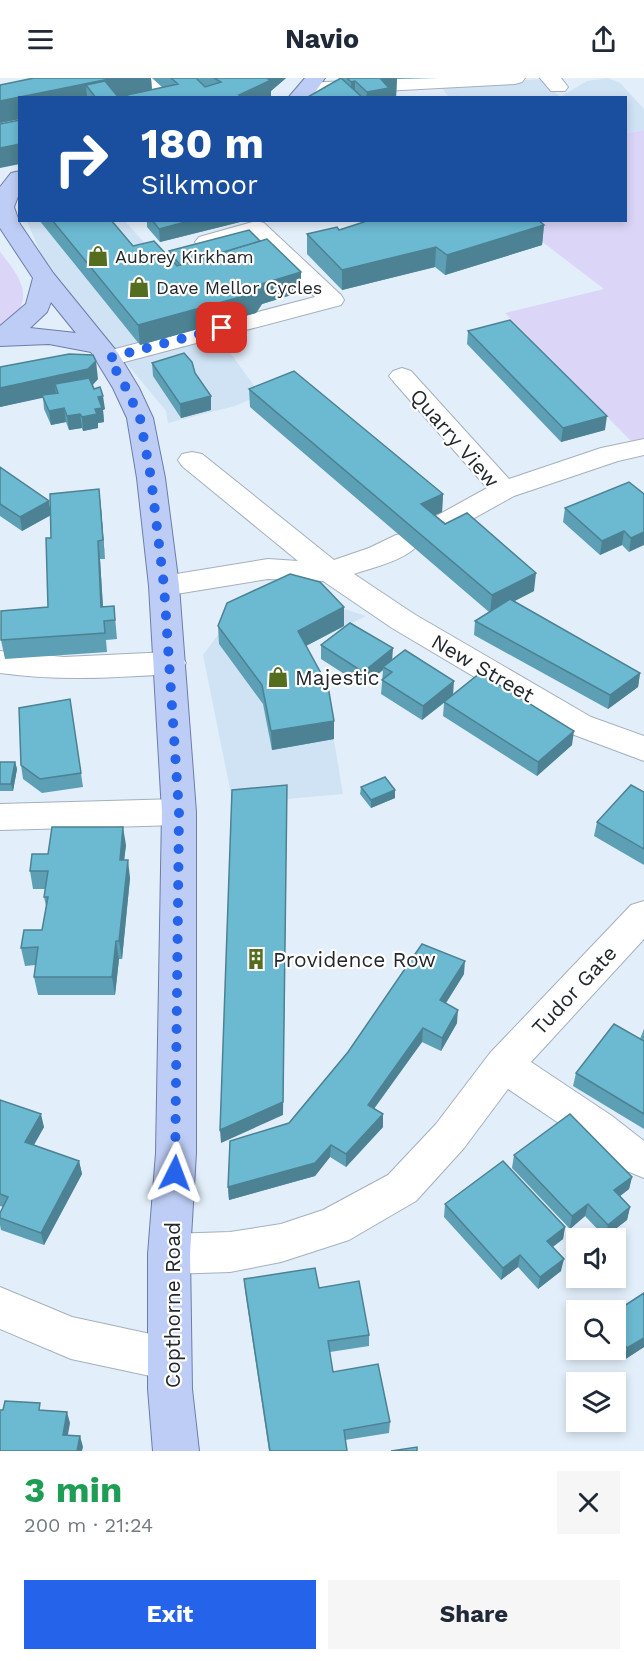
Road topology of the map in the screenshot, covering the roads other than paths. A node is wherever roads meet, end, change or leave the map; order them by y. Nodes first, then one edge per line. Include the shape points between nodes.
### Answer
1 (147, 78) edge
2 (515, 78) edge
3 (307, 88) edge
4 (161, 96) edge
5 (18, 178) edge
6 (18, 179) edge
7 (0, 182) edge
8 (6, 227) edge
9 (182, 249) edge
10 (45, 278) junction
11 (0, 337) edge
12 (103, 352) junction
13 (402, 376) dead end
14 (644, 447) edge
15 (192, 460) dead end
16 (504, 490) junction
17 (330, 572) junction
18 (164, 586) junction
19 (0, 662) edge
20 (170, 663) junction
21 (644, 749) edge
22 (179, 812) junction
23 (0, 817) edge
24 (644, 915) edge
25 (504, 1065) junction
26 (644, 1160) edge
27 (169, 1254) junction
28 (0, 1308) edge
29 (170, 1359) junction
30 (176, 1451) edge

1 - 4 street
2 - 3 street
5 - 7 main road
6 - 8 main road, Copthorne Road via 5,194
8 - 10 main road, Copthorne Road
9 - 12 street via 256,228 332,300
10 - 11 main road via 38,307
10 - 12 main road, Copthorne Road
11 - 12 main road via 68,337
12 - 18 main road, Copthorne Road via 140,418
13 - 16 street, Quarry View
14 - 16 street
15 - 17 street, New Street
16 - 17 street, Quarry View via 379,555
17 - 18 street via 268,569
17 - 21 street, New Street via 403,621 580,725
18 - 20 main road, Copthorne Road
19 - 20 street via 74,669
20 - 22 main road, Copthorne Road
22 - 23 street
22 - 27 main road, Copthorne Road via 176,1153
24 - 25 street, Tudor Gate
25 - 26 street
25 - 27 street, Tudor Gate via 450,1136 392,1194 334,1226 281,1243 230,1252
27 - 29 main road, Copthorne Road
28 - 29 street via 71,1338
29 - 30 main road, Copthorne Road

